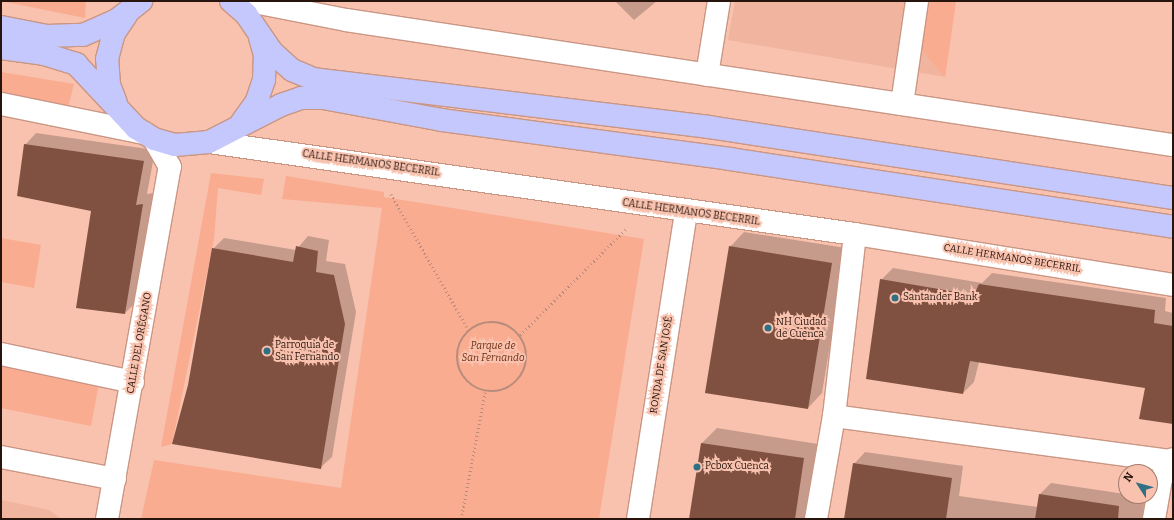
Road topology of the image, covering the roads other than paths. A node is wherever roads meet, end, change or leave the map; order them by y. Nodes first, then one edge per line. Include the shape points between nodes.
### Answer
1 (231, 1) edge
2 (249, 1) edge
3 (719, 1) edge
4 (917, 1) edge
5 (135, 6) edge
6 (1, 27) edge
7 (257, 31) junction
8 (1, 48) edge
9 (707, 75) junction
10 (1, 104) edge
11 (902, 104) junction
12 (124, 116) junction
13 (231, 131) junction
14 (149, 136) junction
15 (203, 143) junction
16 (1173, 145) edge
17 (170, 167) junction
18 (1173, 198) edge
19 (686, 212) junction
20 (1173, 227) edge
21 (855, 234) junction
22 (1173, 285) edge
23 (1, 354) edge
24 (133, 382) junction
25 (834, 416) junction
26 (1, 457) edge
27 (1171, 460) edge
28 (115, 479) junction
29 (107, 519) edge
30 (638, 519) edge
31 (816, 519) edge
32 (1154, 519) edge

1 - 7 main road, CALLE HERMANOS BECERRIL
2 - 9 street via 346,20
3 - 9 street
4 - 11 street
5 - 6 main road, CALLE HERMANOS BECERRIL via 103,28 83,35 47,36
5 - 12 main road, CALLE HERMANOS BECERRIL via 114,33 107,59 109,85
7 - 13 main road, CALLE HERMANOS BECERRIL via 264,55 261,92 249,114
7 - 18 main road, CALLE HERMANOS BECERRIL via 292,70 302,77 336,84 709,127
8 - 12 main road, CALLE HERMANOS BECERRIL via 44,54 76,64
9 - 11 street
10 - 14 street, CALLE HERMANOS BECERRIL
11 - 16 street
12 - 14 main road, CALLE HERMANOS BECERRIL
13 - 15 main road, CALLE HERMANOS BECERRIL
13 - 20 main road, CALLE HERMANOS BECERRIL via 281,105 301,98 324,98 442,120 730,159
14 - 15 main road, CALLE HERMANOS BECERRIL via 176,145
14 - 17 street
15 - 17 street
15 - 19 street, CALLE HERMANOS BECERRIL via 373,163
17 - 24 street, CALLE DEL ORÉGANO
19 - 21 street, CALLE HERMANOS BECERRIL
19 - 30 street, RONDA DE SAN JOSÉ
21 - 22 street, CALLE HERMANOS BECERRIL
21 - 25 street
23 - 24 street
24 - 28 street, CALLE DEL ORÉGANO
25 - 27 street
25 - 31 street
26 - 28 street
27 - 32 street via 1161,479
28 - 29 street, CALLE DEL ORÉGANO

